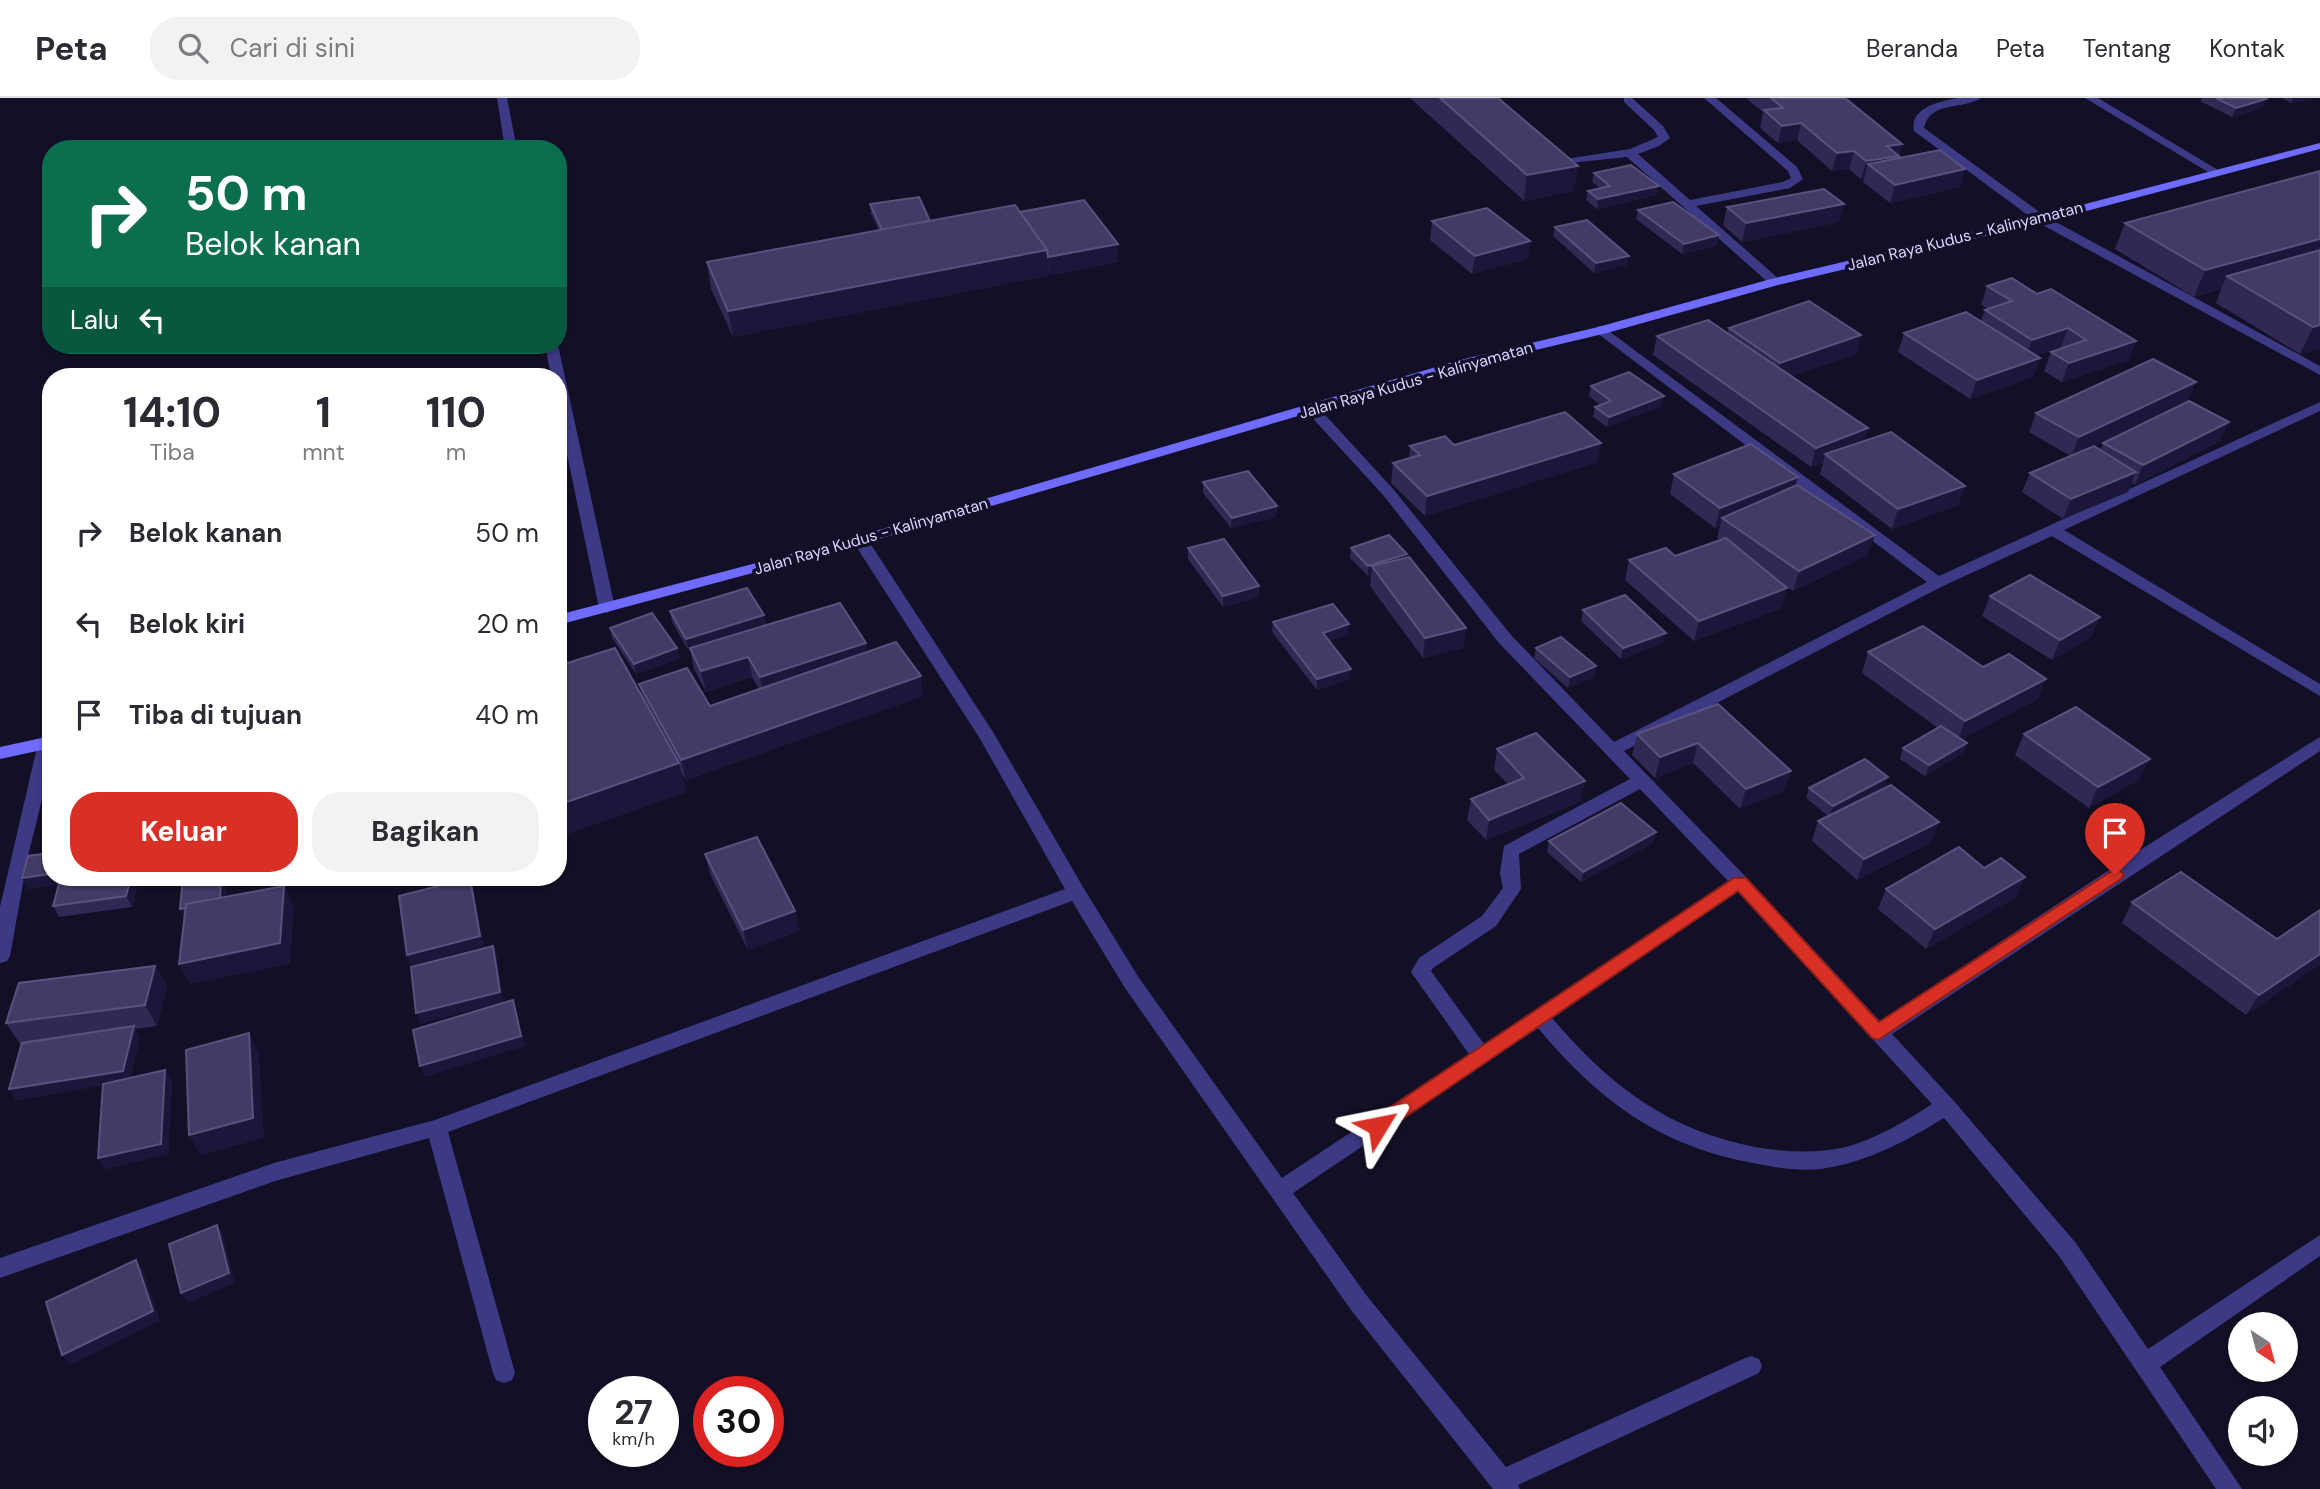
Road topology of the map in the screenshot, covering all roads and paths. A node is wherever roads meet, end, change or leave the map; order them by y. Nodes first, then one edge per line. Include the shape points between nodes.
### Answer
1 (502, 98) edge
2 (1709, 98) edge
3 (1976, 98) edge
4 (2090, 98) edge
5 (1628, 100) dead end
6 (509, 140) edge
7 (2320, 146) edge
8 (1629, 152) junction
9 (1563, 162) edge
10 (2217, 173) junction
11 (1688, 204) junction
12 (2041, 219) junction
13 (1775, 282) junction
14 (1602, 330) junction
15 (2320, 371) edge
16 (2320, 405) edge
17 (1312, 409) junction
18 (567, 419) edge
19 (2054, 531) junction
20 (860, 540) junction
21 (1938, 583) junction
22 (607, 608) junction
23 (567, 618) edge
24 (2320, 691) edge
25 (2320, 743) edge
26 (42, 744) edge
27 (1612, 750) junction
28 (0, 753) edge
29 (42, 769) edge
30 (1642, 780) junction
31 (1740, 882) junction
32 (1076, 892) junction
33 (0, 956) edge
34 (1539, 1016) junction
35 (1878, 1033) junction
36 (1481, 1055) junction
37 (1946, 1107) junction
38 (436, 1128) junction
39 (1281, 1190) junction
40 (2320, 1244) edge
41 (0, 1268) edge
42 (2146, 1364) junction
43 (1751, 1366) dead end
44 (504, 1373) dead end
45 (1505, 1485) edge
46 (2230, 1489) edge

1 - 6 street
2 - 11 street via 1793,169 1797,179
3 - 12 street via 1927,110 1918,129
4 - 10 street
5 - 8 street via 1664,138
7 - 10 main road, Jalan Raya Kudus - Kalinyamatan
8 - 9 street
8 - 11 street
10 - 12 main road, Jalan Raya Kudus - Kalinyamatan
11 - 13 street
12 - 13 main road, Jalan Raya Kudus - Kalinyamatan
12 - 15 street
13 - 14 main road, Jalan Raya Kudus - Kalinyamatan
14 - 17 main road, Jalan Raya Kudus - Kalinyamatan via 1465,363
14 - 21 street
16 - 19 street
17 - 20 main road, Jalan Raya Kudus - Kalinyamatan
17 - 27 street via 1389,493 1505,639
18 - 22 street
19 - 21 street
19 - 24 street
20 - 22 main road, Jalan Raya Kudus - Kalinyamatan
20 - 32 street via 987,736
21 - 27 street
22 - 23 main road, Jalan Raya Kudus - Kalinyamatan
25 - 35 street
26 - 28 main road
27 - 30 street
29 - 33 street
30 - 31 street
30 - 36 street via 1510,850 1512,890 1489,921 1426,963 1422,972
31 - 34 street
31 - 35 street
32 - 38 street
32 - 39 street via 1132,983
34 - 36 street
34 - 37 street via 1568,1051 1639,1112 1670,1129 1764,1158 1800,1162 1845,1156 1910,1129
35 - 37 street
36 - 39 street
37 - 42 street via 2067,1249
38 - 41 street via 274,1172
38 - 44 street
39 - 45 street via 1359,1303
40 - 42 street
42 - 46 street
43 - 45 street

